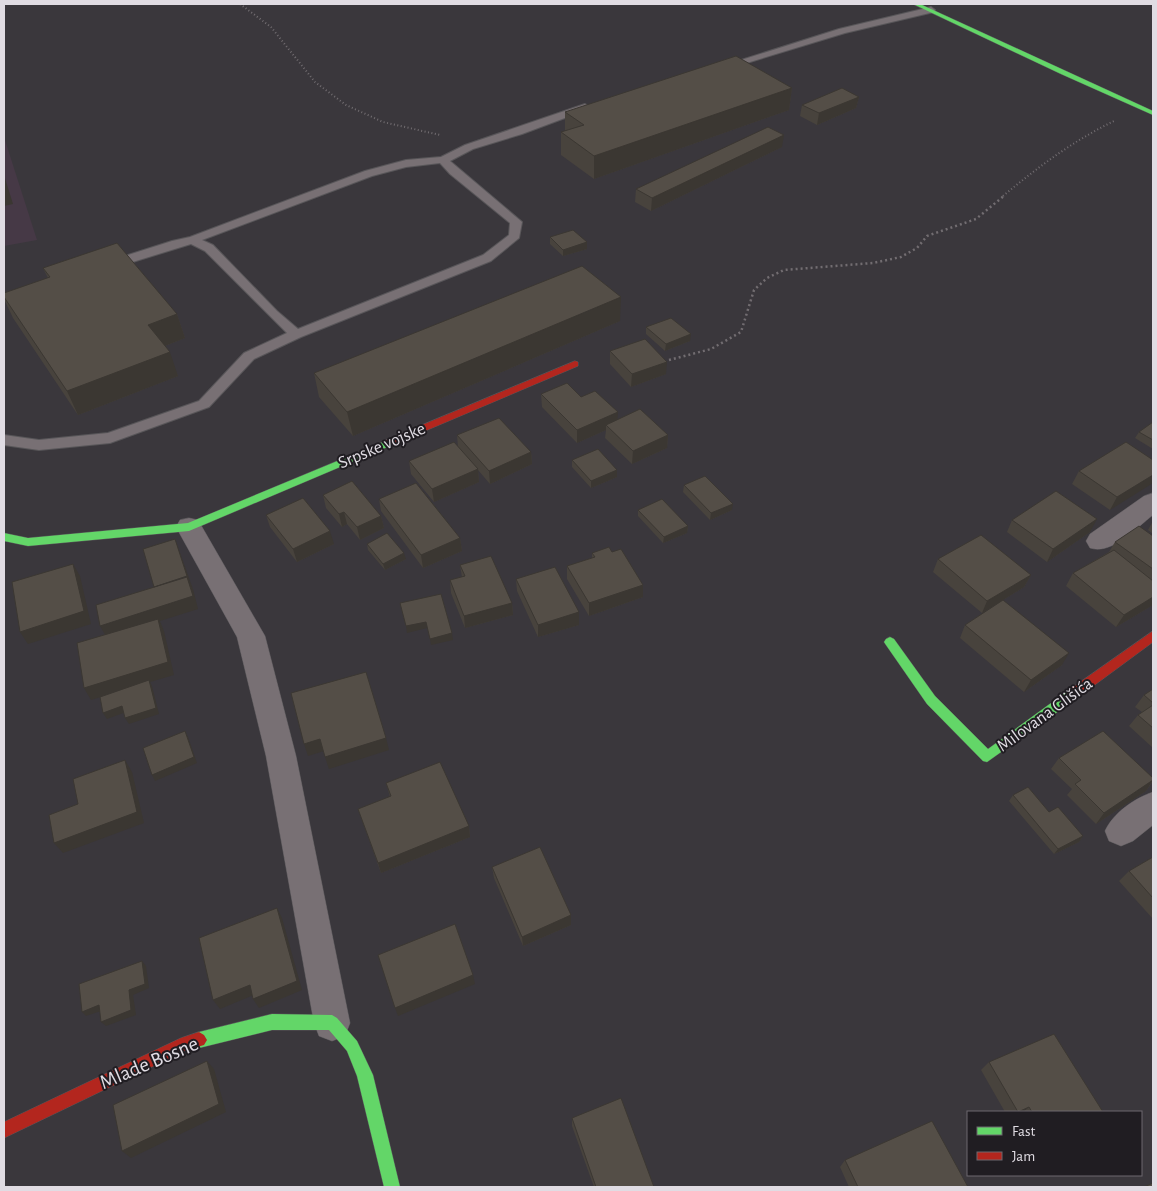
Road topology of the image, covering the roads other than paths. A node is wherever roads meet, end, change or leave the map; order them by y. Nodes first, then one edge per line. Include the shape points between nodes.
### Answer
1 (916, 4) edge
2 (931, 10) junction
3 (711, 70) edge
4 (595, 104) edge
5 (1153, 113) edge
6 (443, 160) junction
7 (193, 240) junction
8 (96, 270) edge
9 (296, 334) junction
10 (576, 364) dead end
11 (4, 440) edge
12 (1153, 502) edge
13 (189, 527) junction
14 (4, 537) edge
15 (1099, 541) dead end
16 (1153, 636) edge
17 (890, 642) dead end
18 (1153, 806) edge
19 (1121, 831) dead end
20 (332, 1023) junction
21 (4, 1130) edge
22 (392, 1187) edge

1 - 2 street
2 - 3 lane via 842,31
2 - 5 street
4 - 6 lane via 469,147
6 - 7 lane via 399,165 362,176
6 - 9 lane via 516,222 515,236 487,258
7 - 8 lane
7 - 9 lane via 209,248
9 - 11 lane via 249,356 204,404 110,438 39,445
10 - 13 street, Srpske vojske
12 - 15 street
13 - 14 street, Srpske vojske via 28,542
13 - 20 street via 251,636 281,756
16 - 17 street, Milovana Glišića via 987,757 931,700
18 - 19 street
20 - 21 street, Mlade Bosne via 272,1022 186,1043
20 - 22 street via 352,1046 365,1075

